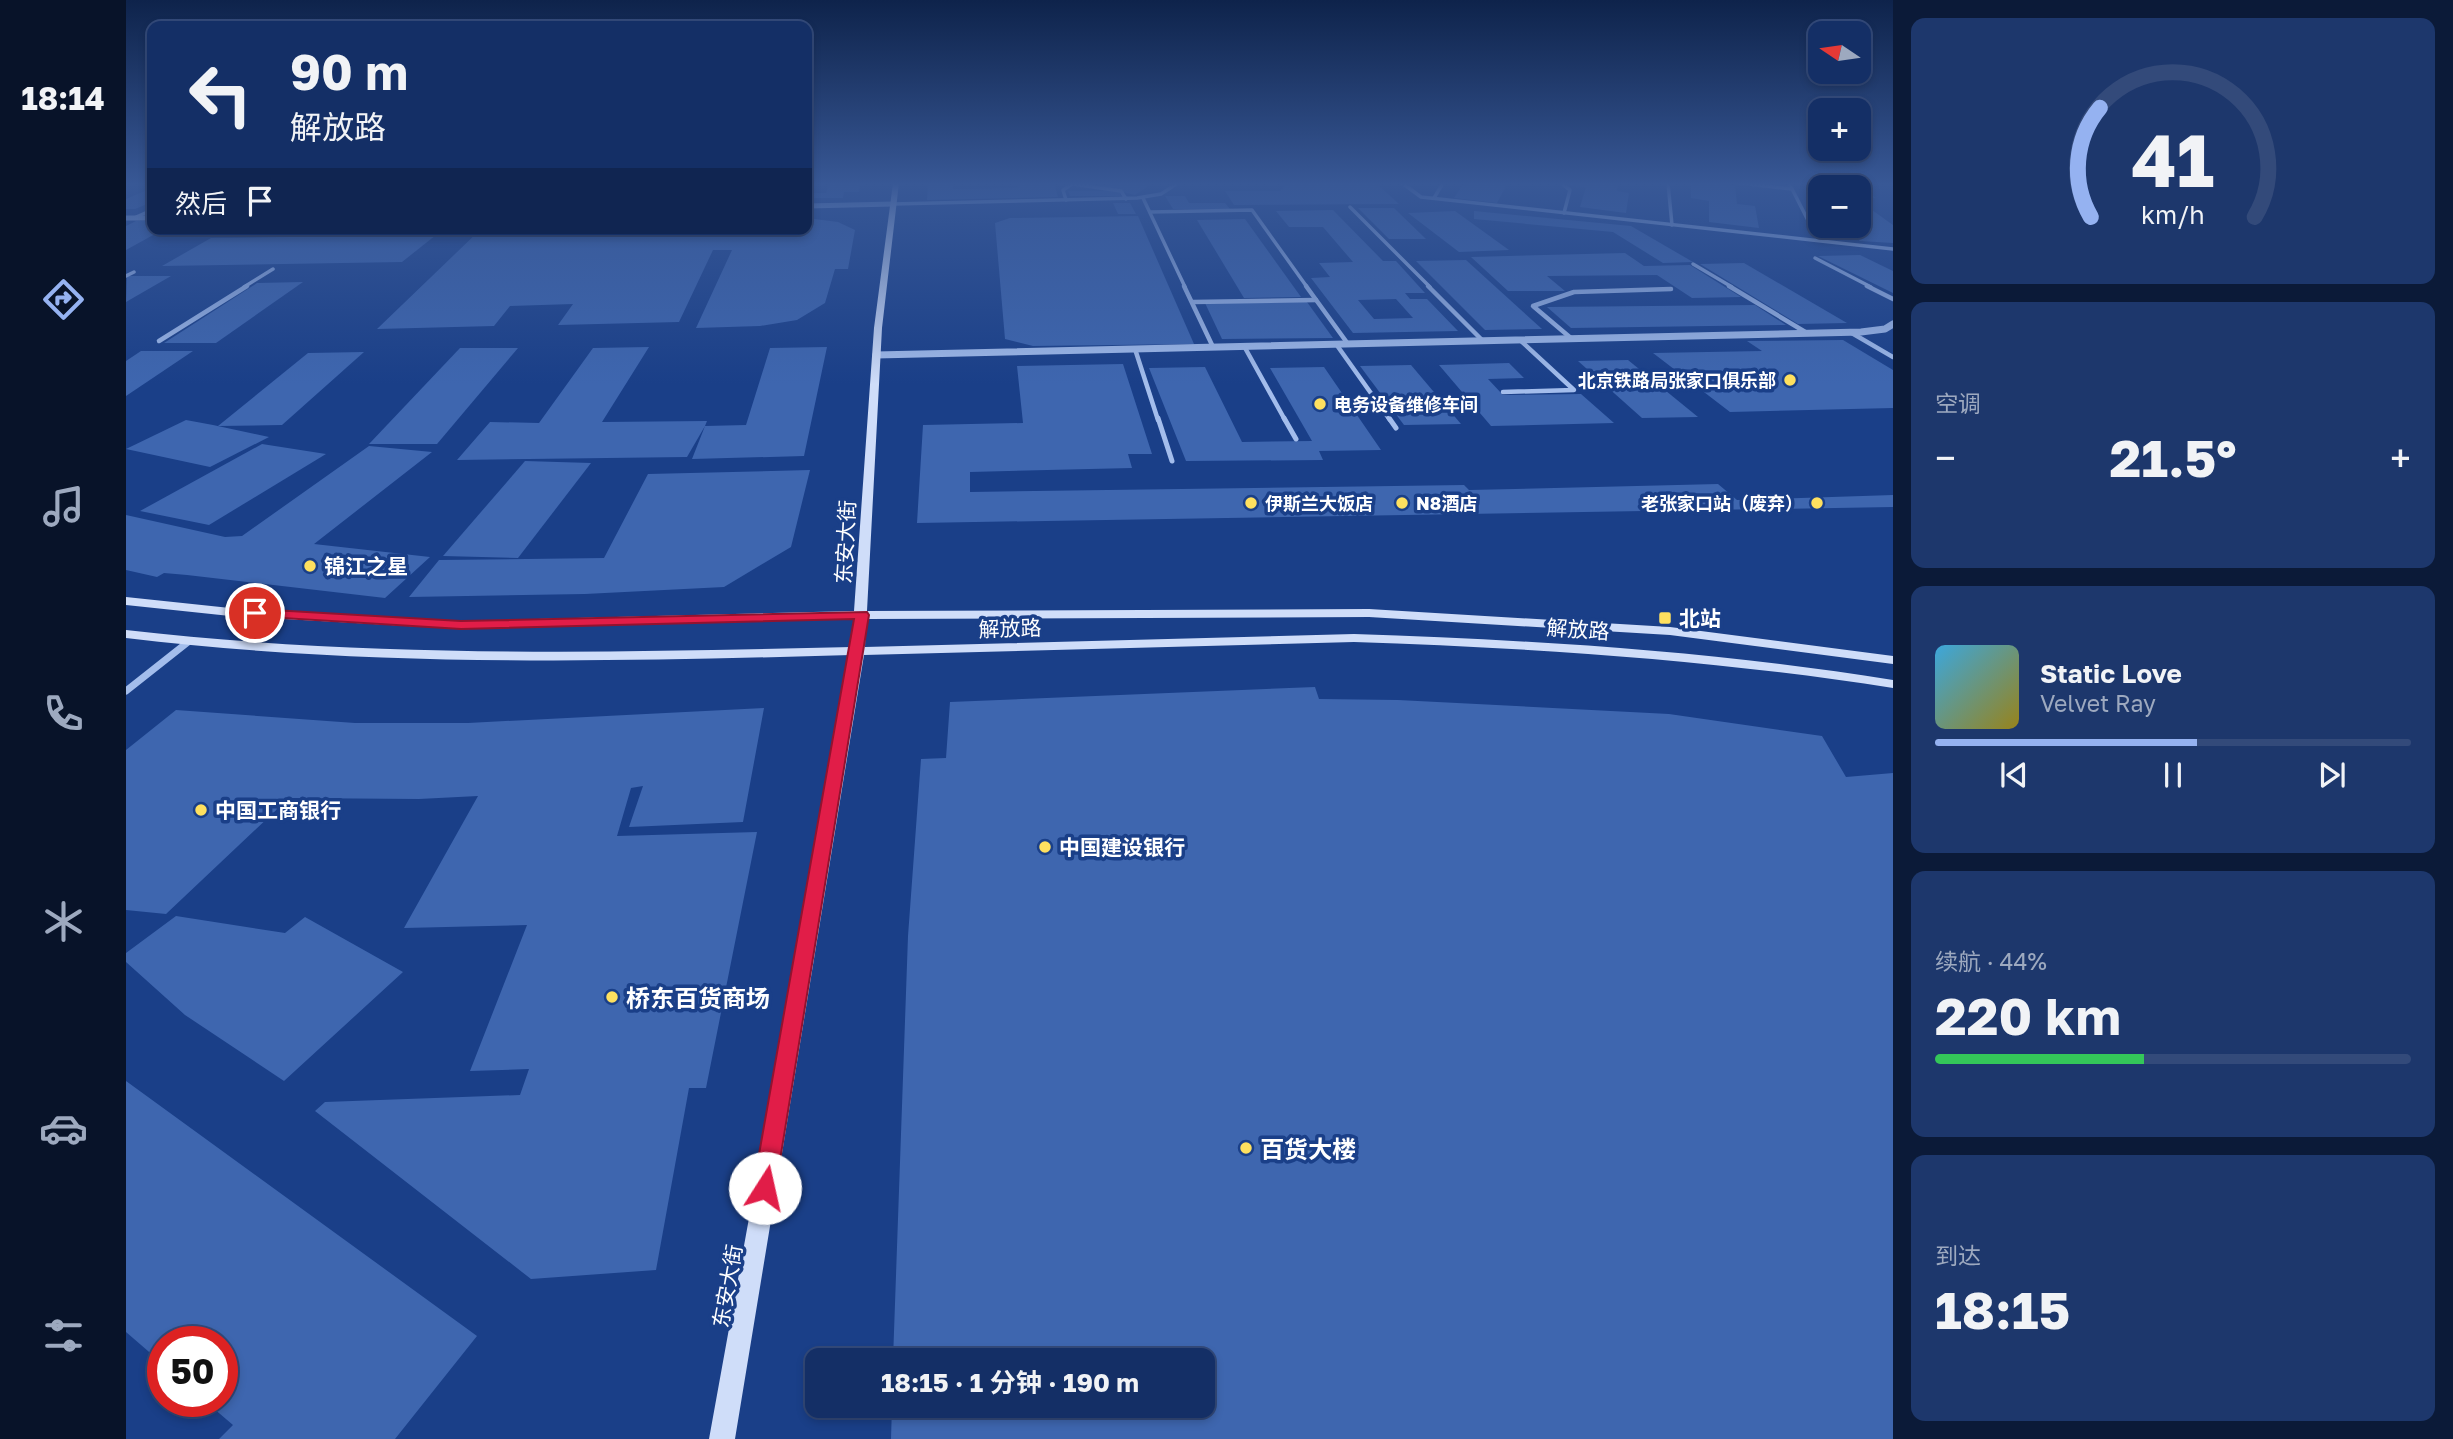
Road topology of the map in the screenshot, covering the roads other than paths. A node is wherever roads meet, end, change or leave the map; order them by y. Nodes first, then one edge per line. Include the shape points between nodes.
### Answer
1 (888, 250) edge
2 (1168, 250) edge
3 (1281, 250) edge
4 (1393, 250) edge
5 (1815, 258) dead end
6 (1693, 264) dead end
7 (273, 270) dead end
8 (134, 272) dead end
9 (126, 276) edge
10 (1671, 289) dead end
11 (1893, 299) edge
12 (1316, 300) junction
13 (1193, 302) junction
14 (1891, 327) edge
15 (1850, 332) junction
16 (1807, 333) junction
17 (1572, 339) junction
18 (1520, 340) junction
19 (159, 341) dead end
20 (1483, 341) junction
21 (1336, 344) junction
22 (1348, 344) junction
23 (1244, 346) junction
24 (1213, 347) junction
25 (1135, 349) junction
26 (876, 355) junction
27 (1893, 357) edge
28 (1503, 392) dead end
29 (1396, 428) dead end
30 (1296, 439) dead end
31 (1172, 461) dead end
32 (126, 601) edge
33 (862, 615) junction
34 (126, 634) edge
35 (188, 642) junction
36 (858, 651) junction
37 (1893, 660) edge
38 (1893, 684) edge
39 (126, 691) edge
40 (722, 1439) edge

1 - 26 main road, 东安大街
2 - 13 street
3 - 12 street
4 - 20 street
5 - 11 street
6 - 16 street
7 - 19 street
8 - 9 street
10 - 17 street via 1574,292 1533,306
12 - 13 street
12 - 22 street
13 - 24 street
14 - 15 street
15 - 16 street
15 - 27 street
16 - 17 street
17 - 18 street
18 - 20 street
18 - 28 street via 1574,390
20 - 22 street
21 - 22 street
21 - 23 street
21 - 29 street
23 - 24 street
23 - 30 street
24 - 25 street
25 - 26 street
25 - 31 street
26 - 33 main road, 东安大街
32 - 33 main road, 解放路 via 230,612 461,625
33 - 36 main road, 东安大街
33 - 37 main road, 解放路 via 1369,613 1670,631
34 - 35 main road, 解放路
35 - 36 main road, 解放路 via 366,657
35 - 39 street
36 - 38 main road, 解放路 via 1354,638 1452,640 1663,653
36 - 40 main road, 东安大街

